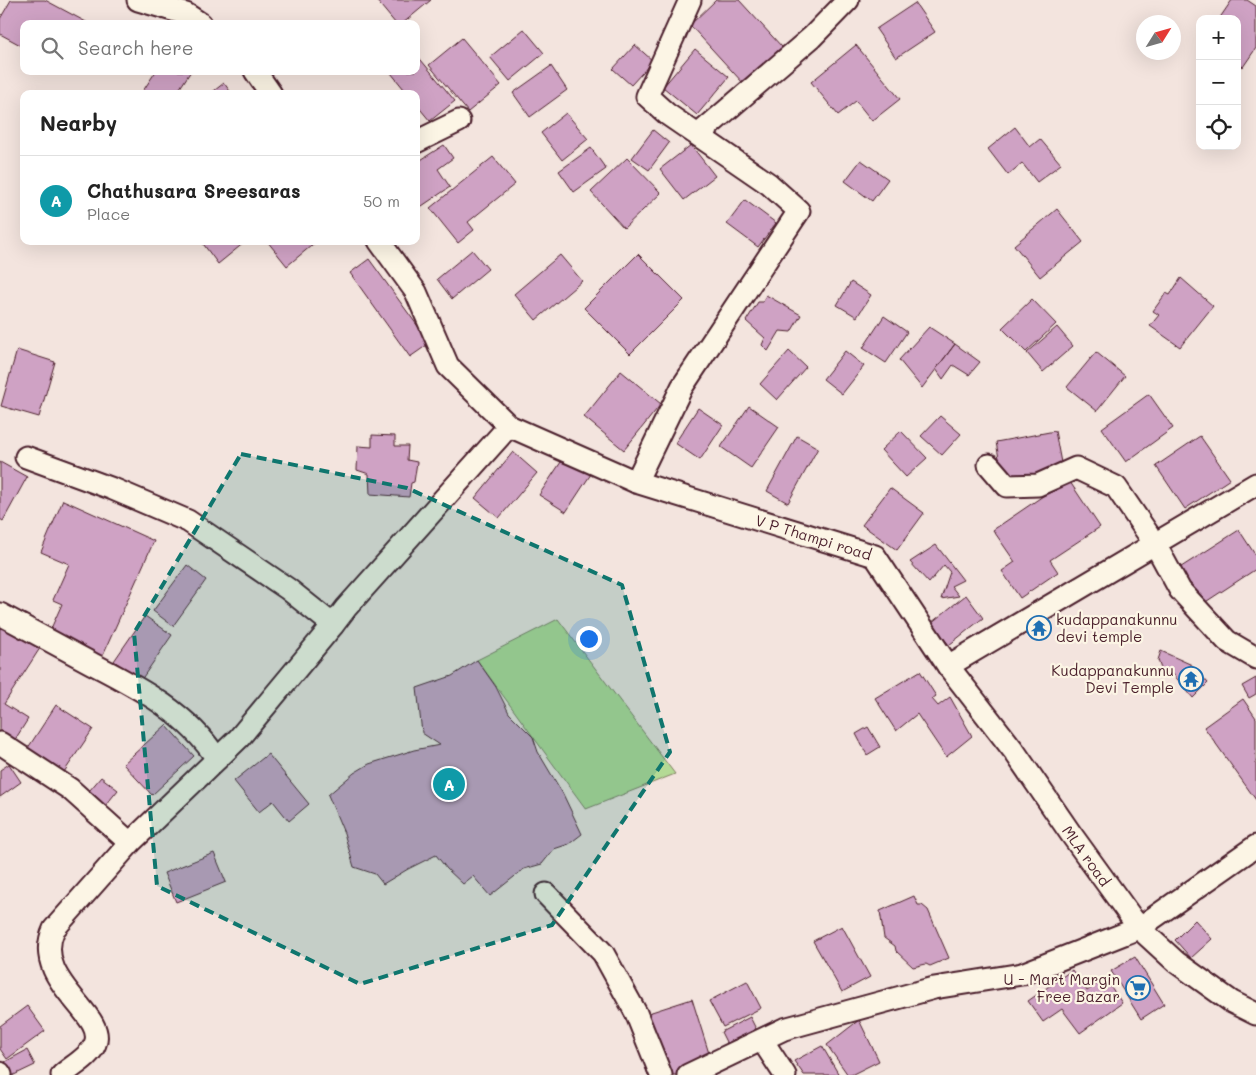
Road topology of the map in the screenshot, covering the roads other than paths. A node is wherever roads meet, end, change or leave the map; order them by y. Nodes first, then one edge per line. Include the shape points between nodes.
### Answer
1 (138, 0) edge
2 (690, 0) edge
3 (848, 0) edge
4 (191, 13) edge
5 (258, 75) edge
6 (268, 90) edge
7 (459, 121) dead end
8 (698, 135) junction
9 (420, 140) edge
10 (382, 245) edge
11 (510, 426) junction
12 (26, 457) dead end
13 (989, 465) dead end
14 (636, 482) junction
15 (1256, 484) edge
16 (1155, 544) junction
17 (0, 614) edge
18 (333, 624) junction
19 (1256, 658) edge
20 (948, 666) junction
21 (0, 743) edge
22 (217, 759) junction
23 (130, 842) junction
24 (1256, 846) edge
25 (546, 894) dead end
26 (1139, 928) junction
27 (1256, 1014) edge
28 (762, 1040) junction
29 (62, 1075) edge
30 (662, 1075) edge
31 (688, 1075) edge
32 (785, 1075) edge

1 - 4 street
2 - 8 street via 647,96
3 - 8 street via 812,37
5 - 6 street
7 - 9 street
8 - 14 street via 769,184 798,211 682,386
10 - 11 street, V P Thampi road via 416,292 448,366
11 - 14 street, V P Thampi road
11 - 18 street
12 - 18 street via 188,521
13 - 16 street via 1007,486 1038,485 1076,468 1116,487
14 - 20 street, V P Thampi road via 875,556
15 - 16 street
16 - 19 street via 1180,590 1227,641
16 - 20 street
17 - 22 street via 150,694 193,728
18 - 22 street via 239,738
20 - 26 street, MLA road via 1014,751
21 - 23 street via 70,789
22 - 23 street
23 - 29 street via 54,929 49,939 52,967 59,981 97,1031 95,1045 90,1052
24 - 26 street
25 - 30 street via 603,953 636,1013
26 - 27 street, MLA road via 1176,962 1232,1002
26 - 28 street via 1022,974 934,988 784,1030
28 - 31 street
28 - 32 street

